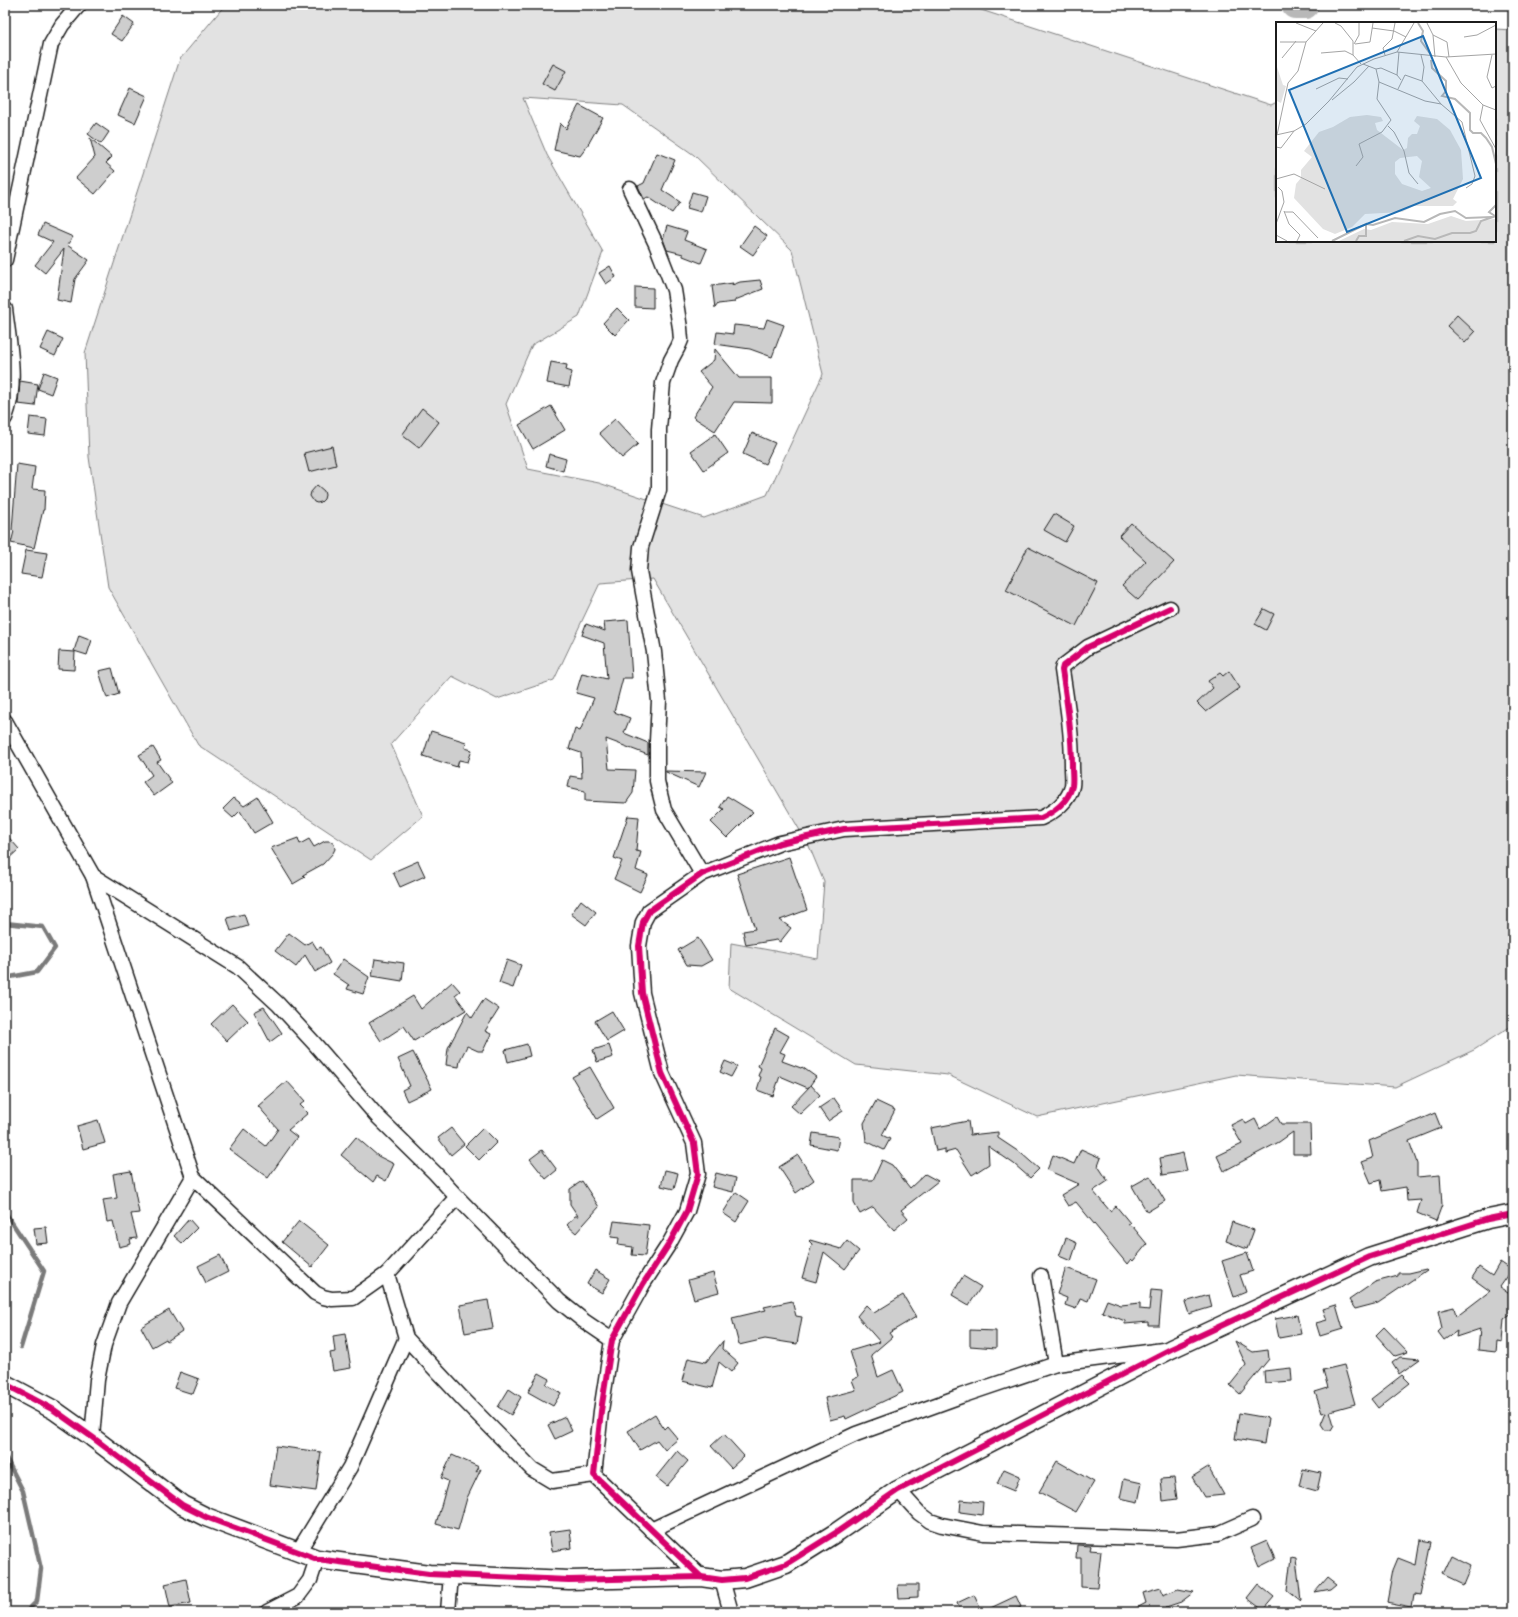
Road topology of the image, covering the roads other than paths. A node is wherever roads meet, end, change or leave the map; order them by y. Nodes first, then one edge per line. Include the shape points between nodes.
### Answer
1 (79, 5) edge
2 (630, 189) dead end
3 (5, 260) edge
4 (5, 309) edge
5 (5, 418) edge
6 (1170, 608) dead end
7 (5, 721) edge
8 (702, 874) junction
9 (93, 876) junction
10 (193, 1177) junction
11 (457, 1197) junction
12 (1513, 1214) edge
13 (387, 1274) junction
14 (1041, 1276) dead end
15 (406, 1338) junction
16 (612, 1340) junction
17 (1171, 1349) junction
18 (1056, 1364) junction
19 (5, 1384) edge
20 (92, 1437) junction
21 (594, 1475) junction
22 (898, 1490) junction
23 (1252, 1519) dead end
24 (651, 1530) junction
25 (298, 1552) junction
26 (317, 1559) junction
27 (451, 1575) junction
28 (701, 1577) junction
29 (722, 1580) junction
30 (266, 1612) edge
31 (448, 1612) edge
32 (732, 1612) edge

1 - 3 street via 62,25 51,44
2 - 8 street via 674,290 680,328 681,340 669,364 664,383 659,429 659,490 641,547 639,571 660,701 657,781 664,810
4 - 5 street via 11,375 9,407
6 - 8 street via 1088,647 1063,666 1072,741 1072,786 1063,802 1051,813 1041,818 844,829 780,843
7 - 9 street
8 - 16 street via 648,911 643,922 639,946 642,994 662,1073 694,1143 698,1174 686,1211 669,1244
9 - 10 street
9 - 11 street via 238,968 278,1004 377,1116
10 - 13 street via 315,1293 332,1299 353,1298
10 - 20 street via 119,1303 104,1345 97,1380
11 - 13 street
11 - 16 street via 559,1301
12 - 17 street via 1488,1219 1369,1257
13 - 15 street
14 - 18 street
15 - 21 street via 532,1469 552,1481
15 - 25 street via 350,1467
16 - 21 street
17 - 18 street
17 - 22 street
18 - 24 street via 856,1434
19 - 20 street via 54,1410
20 - 25 street via 182,1505 206,1517
21 - 24 street
22 - 23 street via 930,1521 983,1533 1176,1538 1218,1534
22 - 29 street via 786,1564 745,1578
24 - 28 street
25 - 26 street
26 - 27 street
26 - 30 street via 310,1580 298,1596
27 - 28 street via 569,1580
27 - 31 street
28 - 29 street
29 - 32 street

